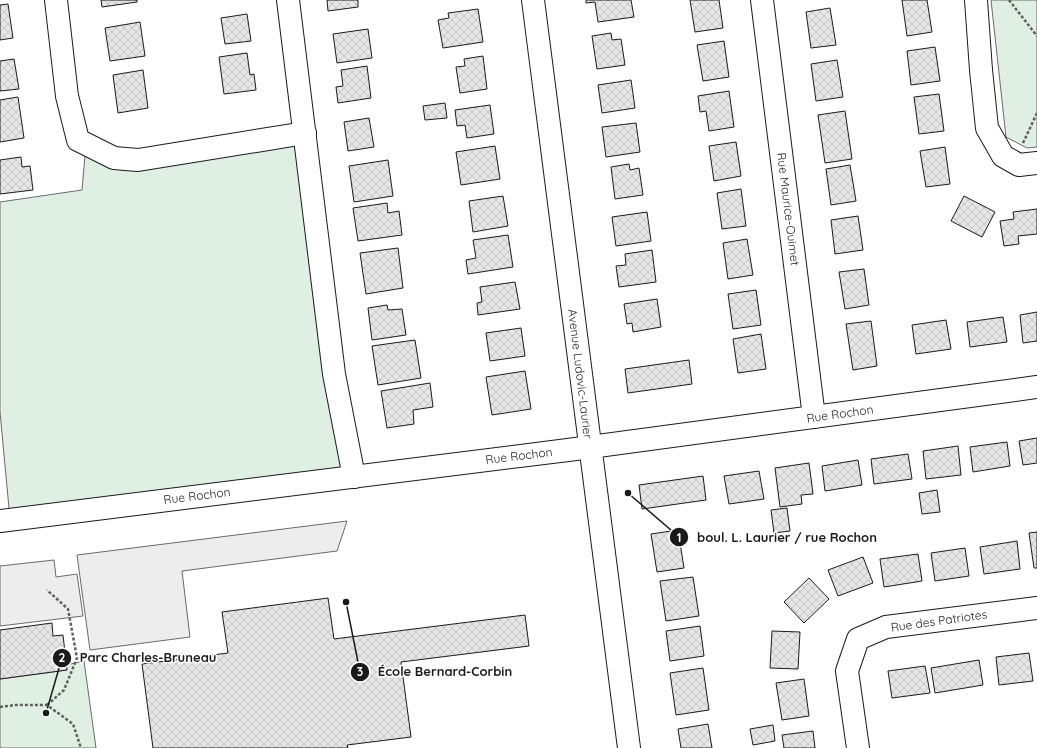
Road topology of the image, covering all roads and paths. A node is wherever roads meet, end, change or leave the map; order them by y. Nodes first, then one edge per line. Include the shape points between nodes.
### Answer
1 (56, 0) edge
2 (288, 0) edge
3 (533, 0) edge
4 (762, 0) edge
5 (976, 0) edge
6 (1008, 0) edge
7 (1037, 36) edge
8 (1037, 114) edge
9 (305, 133) junction
10 (1014, 162) junction
11 (1037, 163) edge
12 (1037, 388) edge
13 (814, 417) junction
14 (590, 447) junction
15 (354, 477) junction
16 (0, 521) edge
17 (47, 590) dead end
18 (1037, 608) edge
19 (47, 705) junction
20 (0, 707) edge
21 (81, 748) edge
22 (629, 748) edge
23 (858, 748) edge

1 - 9 street via 67,96 78,140 114,158 138,160
2 - 9 street
3 - 14 street, Avenue Ludovic-Laurier
4 - 13 street, Rue Maurice-Ouimet
5 - 10 street via 987,128 1003,156
6 - 7 path
8 - 10 path
9 - 15 street via 334,374
10 - 11 street via 1019,165
12 - 13 street, Rue Rochon
13 - 14 street, Rue Rochon
14 - 15 street, Rue Rochon
14 - 22 street, Avenue Ludovic-Laurier
15 - 16 street, Rue Rochon
17 - 19 path via 68,609 77,658 64,690
18 - 23 street, Rue des Patriotes via 886,627 858,639 847,671
19 - 20 path
19 - 21 path via 73,724

